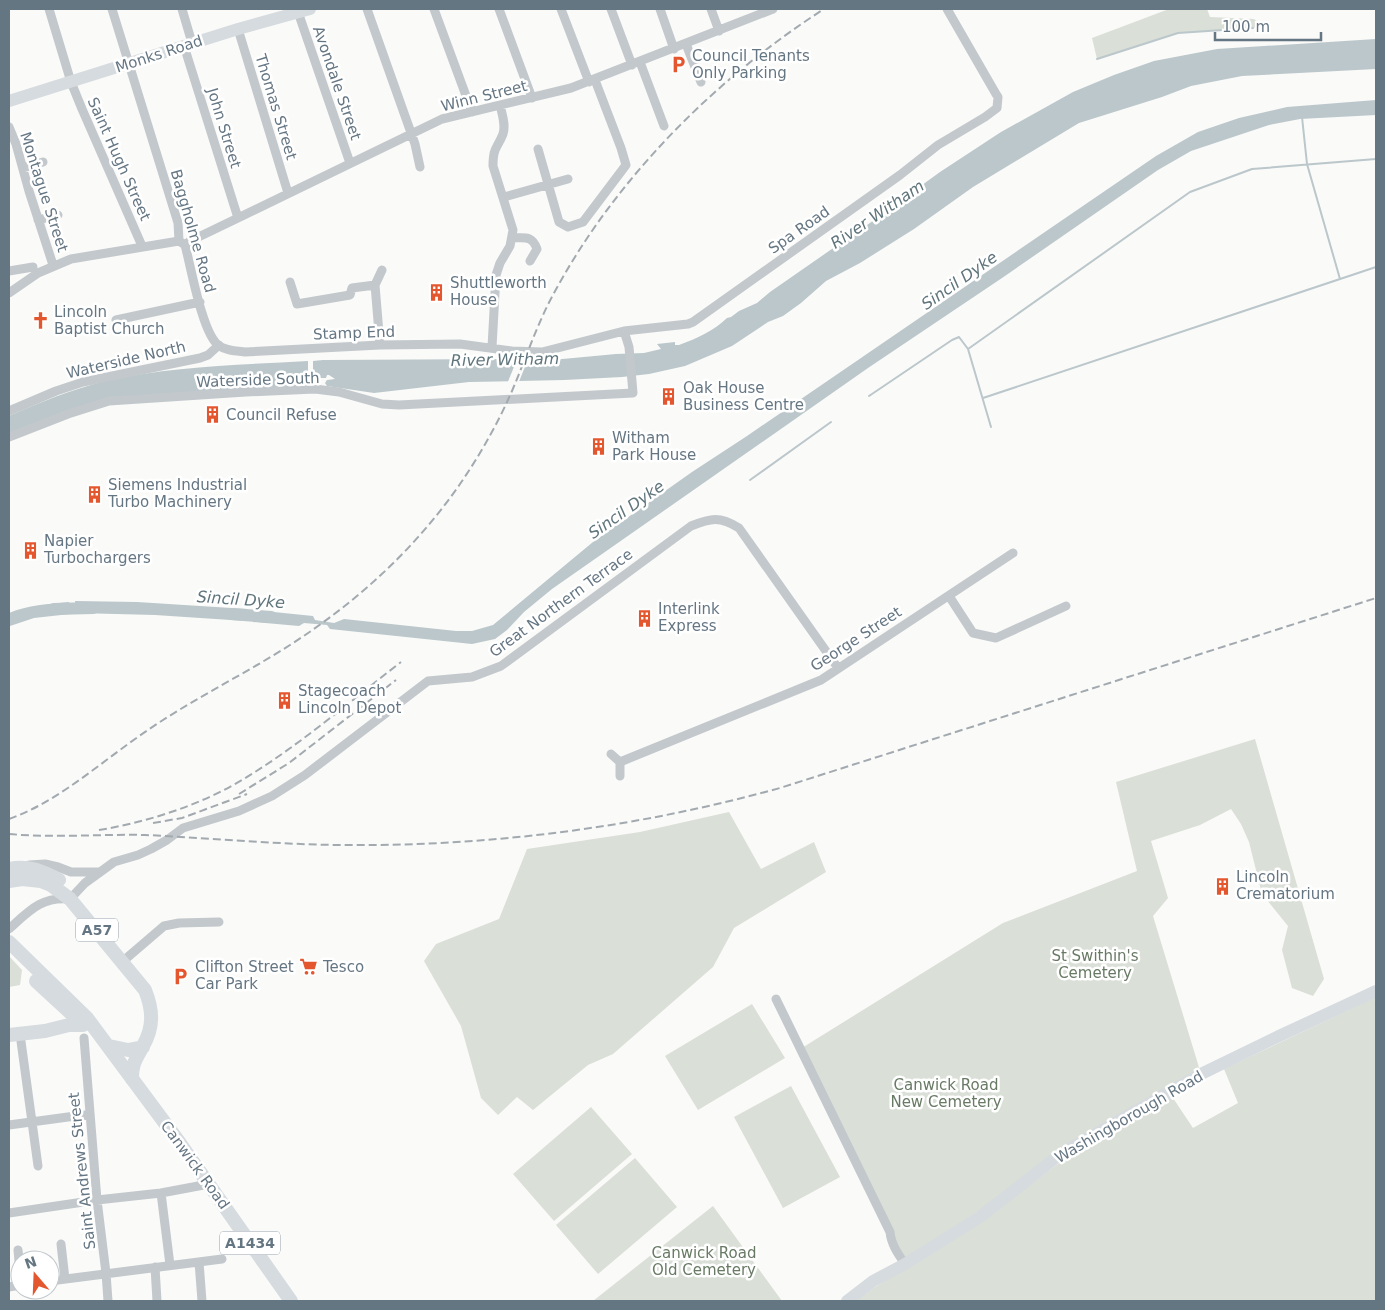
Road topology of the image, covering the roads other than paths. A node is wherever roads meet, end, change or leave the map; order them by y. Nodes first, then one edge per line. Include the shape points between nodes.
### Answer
1 (48, 9) edge
2 (112, 9) edge
3 (182, 9) edge
4 (367, 9) edge
5 (434, 9) edge
6 (499, 9) edge
7 (561, 9) edge
8 (611, 9) edge
9 (660, 9) edge
10 (711, 9) edge
11 (947, 9) edge
12 (304, 10) edge
13 (768, 10) edge
14 (238, 30) junction
15 (719, 31) junction
16 (686, 44) junction
17 (188, 45) junction
18 (674, 48) junction
19 (636, 64) junction
20 (129, 65) junction
21 (592, 81) junction
22 (71, 82) junction
23 (701, 82) dead end
24 (532, 98) junction
25 (9, 101) edge
26 (500, 105) junction
27 (472, 112) junction
28 (664, 126) dead end
29 (9, 127) edge
30 (411, 134) junction
31 (538, 149) dead end
32 (43, 162) dead end
33 (350, 163) junction
34 (420, 167) dead end
35 (23, 168) junction
36 (568, 179) dead end
37 (548, 184) junction
38 (288, 193) junction
39 (504, 197) junction
40 (58, 215) dead end
41 (238, 218) junction
42 (38, 220) junction
43 (512, 238) junction
44 (182, 243) junction
45 (142, 246) junction
46 (530, 261) dead end
47 (53, 265) junction
48 (35, 270) junction
49 (382, 270) dead end
50 (9, 271) edge
51 (290, 282) dead end
52 (375, 285) junction
53 (9, 293) edge
54 (200, 302) junction
55 (116, 320) dead end
56 (624, 331) junction
57 (218, 345) junction
58 (380, 345) junction
59 (492, 347) junction
60 (9, 411) edge
61 (9, 437) edge
62 (1013, 553) dead end
63 (949, 596) junction
64 (1066, 606) dead end
65 (838, 668) junction
66 (610, 754) dead end
67 (620, 762) junction
68 (620, 776) dead end
69 (15, 868) edge
70 (100, 872) junction
71 (9, 881) edge
72 (41, 881) junction
73 (9, 888) edge
74 (70, 899) junction
75 (219, 922) dead end
76 (9, 929) edge
77 (9, 942) edge
78 (9, 954) edge
79 (122, 962) junction
80 (43, 981) junction
81 (1376, 991) edge
82 (776, 999) dead end
83 (56, 1000) junction
84 (52, 1029) junction
85 (14, 1035) edge
86 (88, 1038) junction
87 (109, 1046) junction
88 (143, 1047) junction
89 (132, 1078) junction
90 (90, 1114) junction
91 (32, 1122) junction
92 (9, 1124) edge
93 (38, 1166) dead end
94 (209, 1184) junction
95 (161, 1193) junction
96 (97, 1200) junction
97 (9, 1213) edge
98 (61, 1244) dead end
99 (222, 1259) dead end
100 (199, 1262) junction
101 (905, 1264) junction
102 (170, 1265) junction
103 (154, 1266) junction
104 (106, 1273) junction
105 (65, 1279) junction
106 (60, 1280) edge
107 (108, 1301) edge
108 (157, 1301) edge
109 (202, 1301) edge
110 (291, 1301) edge
111 (847, 1301) edge

1 - 22 street, Saint Hugh Street
2 - 20 street, Baggholme Road
3 - 17 street, John Street
4 - 30 street
5 - 27 street
6 - 24 street
7 - 21 street
8 - 19 street
9 - 18 street
10 - 15 street
11 - 56 street, Spa Road via 998,97 997,108 938,145 693,322
12 - 14 main road, Monks Road
12 - 33 street, Avondale Street
13 - 15 street, Winn Street
14 - 17 main road, Monks Road
14 - 38 street, Thomas Street
15 - 16 street, Winn Street
16 - 18 street, Winn Street
16 - 23 street
17 - 20 main road, Monks Road
17 - 41 street, John Street
18 - 19 street, Winn Street
19 - 21 street, Winn Street
19 - 28 street
20 - 22 main road, Monks Road
20 - 44 street, Baggholme Road
21 - 24 street, Winn Street
21 - 37 street via 626,165 583,222 568,227 560,222
22 - 25 main road, Monks Road
22 - 45 street, Saint Hugh Street
24 - 26 street, Winn Street
26 - 27 street, Winn Street
26 - 39 street via 504,124 495,147 493,166
27 - 30 street, Winn Street via 442,119
29 - 35 street, Montague Street
30 - 33 street, Winn Street
30 - 34 street
31 - 37 street
32 - 35 street
33 - 38 street, Winn Street
35 - 42 street, Montague Street
36 - 37 street
37 - 39 street
38 - 41 street, Winn Street
39 - 43 street via 513,230
40 - 42 street
41 - 44 street, Winn Street
42 - 47 street, Montague Street
43 - 46 street via 534,241 537,249
43 - 59 street via 496,275
44 - 45 street
44 - 54 street, Baggholme Road
45 - 47 street via 71,258
47 - 48 street
48 - 50 street
48 - 53 street
49 - 52 street
51 - 52 street via 297,304 350,295 352,288
52 - 58 street
54 - 55 street
54 - 57 street, Baggholme Road via 209,332
56 - 59 street, Spa Road via 549,351 519,352
56 - 61 street, Waterside South via 634,393 400,405 315,389 109,401
57 - 58 street, Stamp End via 245,352
57 - 60 street, Waterside North via 200,358 83,382
58 - 59 street, Stamp End
62 - 63 street, George Street
63 - 64 street via 973,634 996,638
63 - 65 street, George Street
65 - 67 street, George Street via 821,680
65 - 70 street, Great Northern Terrace via 738,528 727,520 709,518 691,526 501,666 472,677 428,681 305,775 272,796 239,811 183,828 151,849 114,862
66 - 67 street
67 - 68 street
69 - 70 street via 45,864 71,872
69 - 74 main road, A57 via 39,870 58,880 68,888
70 - 74 street, Great Northern Terrace
71 - 72 main road, A57
72 - 73 main road
72 - 74 main road, A57
74 - 76 street via 55,898 34,907
74 - 79 main road, A57
75 - 79 street via 164,926
77 - 80 main road, A1434
78 - 80 main road, A1434
79 - 88 main road, A57 via 145,990 150,1002 152,1021
80 - 83 main road, Canwick Road / A1434
80 - 86 main road, Canwick Road / A1434 via 79,1009
81 - 101 main road, Washingborough Road via 1164,1094 1062,1153 980,1217
82 - 101 street via 890,1232 896,1252
83 - 84 main road via 58,1016
83 - 86 main road, Canwick Road / A1434
84 - 85 main road
84 - 86 main road via 69,1025
85 - 91 street
86 - 87 main road, Canwick Road / A1434
86 - 90 street, Saint Andrews Street
87 - 88 main road via 128,1050
87 - 89 main road, Canwick Road / A1434
88 - 89 main road, A57 via 135,1059
89 - 94 main road, Canwick Road / A1434
90 - 91 street
90 - 96 street, Saint Andrews Street
91 - 92 street
91 - 93 street
94 - 95 street
94 - 110 main road, Canwick Road / A1434
95 - 96 street
95 - 102 street
96 - 97 street
96 - 104 street, Saint Andrews Street
98 - 105 street
99 - 100 street
100 - 102 street
100 - 109 street
101 - 111 main road, Washingborough Road via 873,1281
102 - 103 street
103 - 104 street
103 - 108 street
104 - 105 street
104 - 107 street, Saint Andrews Street
105 - 106 street

